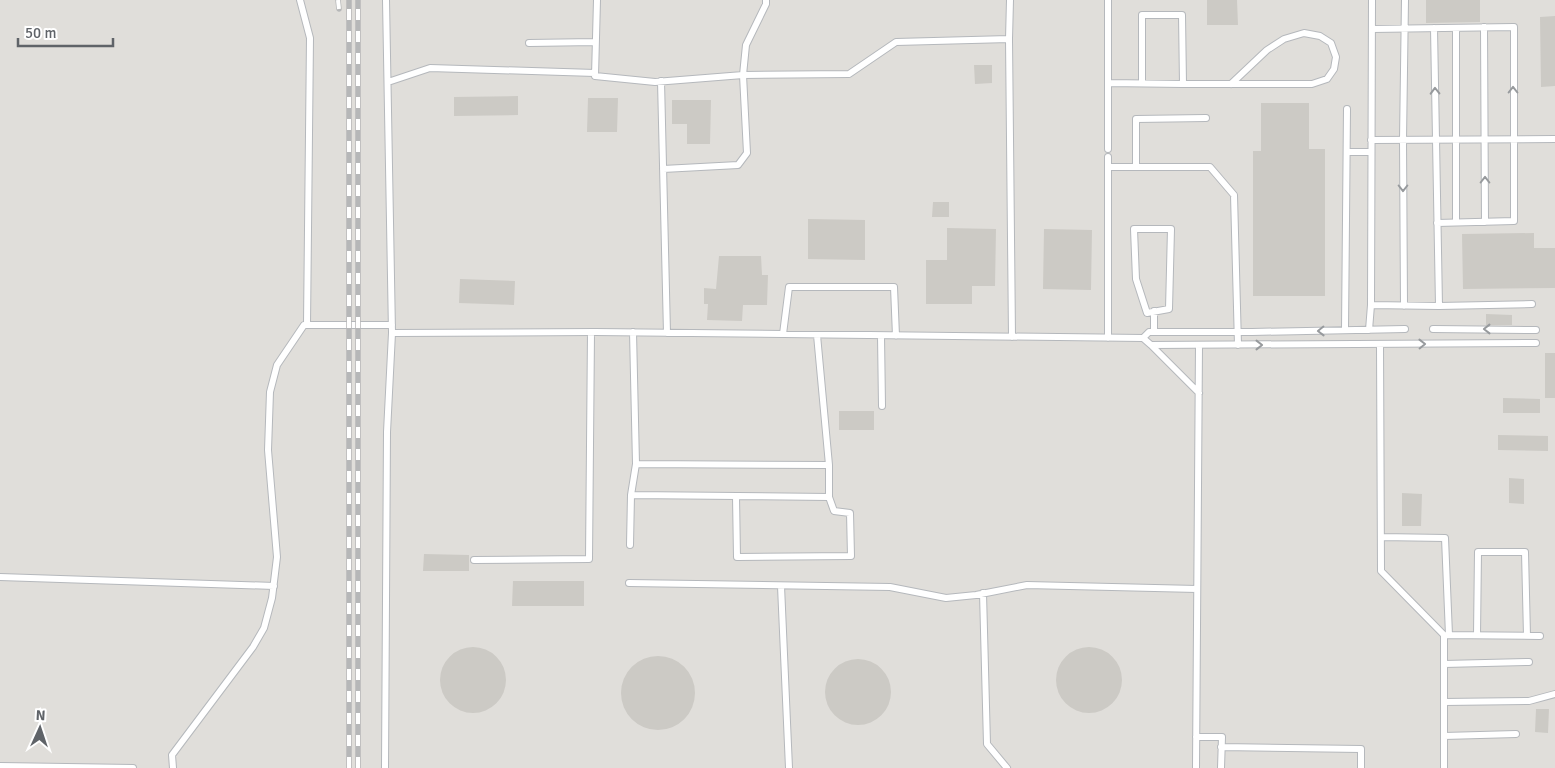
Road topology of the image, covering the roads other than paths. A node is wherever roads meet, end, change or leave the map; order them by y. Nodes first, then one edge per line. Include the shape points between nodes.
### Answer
1 (300, 0) edge
2 (386, 0) edge
3 (596, 0) edge
4 (766, 0) edge
5 (1010, 0) edge
6 (1108, 0) edge
7 (1372, 0) edge
8 (1405, 0) edge
9 (1484, 27) junction
10 (1405, 28) junction
11 (1434, 28) junction
12 (1456, 28) junction
13 (1372, 29) junction
14 (1009, 39) junction
15 (528, 42) dead end
16 (595, 42) junction
17 (595, 73) junction
18 (743, 75) junction
19 (661, 81) junction
20 (388, 82) junction
21 (1108, 83) junction
22 (1142, 83) junction
23 (1183, 84) junction
24 (1231, 84) junction
25 (1347, 109) dead end
26 (1206, 118) dead end
27 (1457, 139) junction
28 (1485, 139) junction
29 (1513, 139) junction
30 (1555, 139) edge
31 (1371, 140) junction
32 (1403, 140) junction
33 (1435, 140) junction
34 (1108, 149) dead end
35 (1346, 152) junction
36 (1371, 152) junction
37 (1108, 157) dead end
38 (1108, 167) junction
39 (1136, 167) junction
40 (663, 169) junction
41 (1456, 222) junction
42 (1485, 222) junction
43 (1437, 223) junction
44 (1532, 304) dead end
45 (1371, 305) junction
46 (1404, 306) junction
47 (1439, 306) junction
48 (1154, 311) junction
49 (307, 325) junction
50 (392, 325) junction
51 (1405, 329) dead end
52 (1433, 329) dead end
53 (1345, 330) junction
54 (1369, 330) junction
55 (1536, 330) dead end
56 (591, 332) junction
57 (633, 332) junction
58 (1154, 332) junction
59 (1238, 332) junction
60 (392, 333) junction
61 (667, 333) junction
62 (783, 334) junction
63 (817, 335) junction
64 (881, 336) junction
65 (896, 336) junction
66 (1012, 337) junction
67 (1108, 338) junction
68 (1143, 338) junction
69 (1536, 343) dead end
70 (1151, 345) junction
71 (1200, 345) junction
72 (1238, 345) junction
73 (1380, 345) junction
74 (1199, 393) junction
75 (882, 406) dead end
76 (636, 464) junction
77 (829, 465) junction
78 (631, 495) junction
79 (736, 496) junction
80 (829, 497) junction
81 (1381, 537) junction
82 (630, 545) dead end
83 (474, 560) dead end
84 (0, 577) edge
85 (629, 583) dead end
86 (274, 586) junction
87 (781, 586) junction
88 (1197, 589) junction
89 (982, 593) junction
90 (1446, 635) junction
91 (1477, 635) junction
92 (1527, 636) junction
93 (1540, 636) dead end
94 (1529, 662) dead end
95 (1444, 664) junction
96 (1555, 694) edge
97 (1444, 702) junction
98 (1516, 734) dead end
99 (1444, 736) junction
100 (1196, 737) junction
101 (1221, 747) junction
102 (0, 766) edge
103 (133, 768) edge
104 (173, 768) edge
105 (385, 768) edge
106 (789, 768) edge
107 (1007, 768) edge
108 (1196, 768) edge
109 (1221, 768) edge
110 (1361, 768) edge
111 (1444, 768) edge

1 - 49 lane via 310,38
2 - 20 lane
3 - 16 lane
4 - 18 lane via 746,45
5 - 14 lane
6 - 21 lane
7 - 13 lane
8 - 10 lane
9 - 12 lane
9 - 28 lane
29 -> 9 lane via 1514,27
10 - 11 lane
10 - 13 lane
10 - 32 lane
11 - 12 lane
33 -> 11 lane
12 - 27 lane
13 - 31 lane
14 - 18 lane via 896,42 849,74
14 - 66 lane
15 - 16 lane
16 - 17 lane
17 - 19 lane via 595,76
17 - 20 lane via 430,68
18 - 19 lane
18 - 40 lane via 747,153 738,165
19 - 40 lane
20 - 50 lane
21 - 22 lane
21 - 34 lane
22 - 23 lane
22 - 23 lane via 1142,14 1182,14
23 - 24 lane
24 - 24 lane via 1312,84 1326,79 1334,69 1336,57 1331,43 1320,36 1304,33 1267,50
25 - 35 lane
26 - 39 lane via 1136,119
27 - 28 lane
27 - 33 lane
27 - 41 lane
28 - 29 lane
42 -> 28 lane
29 - 30 lane
29 - 42 lane via 1514,221
31 - 32 lane
31 - 36 lane
32 - 33 lane
32 -> 46 lane
33 - 43 lane
35 - 36 lane
35 - 53 lane
36 - 45 lane
37 - 38 lane
38 - 39 lane
38 - 67 lane
39 - 59 lane via 1210,166 1234,195
40 - 61 lane
41 - 42 lane
41 - 43 lane
43 - 47 lane
44 - 47 lane
45 - 46 lane
45 - 54 lane
46 - 47 lane
48 - 48 lane via 1169,309 1171,229 1134,229 1136,279 1147,312
48 - 58 lane
49 - 50 lane
49 - 86 lane via 277,365 270,392 268,450 277,557
50 - 60 lane
51 - 54 lane
55 -> 52 lane
53 - 54 lane
53 -> 59 lane
56 - 57 lane
56 - 60 lane
56 - 83 lane via 589,559
57 - 61 lane
57 - 76 lane
58 - 59 lane
58 - 68 lane
59 - 72 lane
60 - 105 lane via 387,432
61 - 62 lane
62 - 63 lane
62 - 65 lane via 789,287 884,287 894,288
63 - 64 lane
63 - 77 lane
64 - 65 lane
64 - 75 lane
65 - 66 lane
66 - 67 lane
67 - 68 lane
68 - 70 lane
73 -> 69 lane
70 - 71 lane
70 - 74 lane
71 - 72 lane
71 - 74 lane
72 -> 73 lane
73 - 81 lane
74 - 88 lane
76 - 77 lane
76 - 78 lane
77 - 80 lane
78 - 79 lane
78 - 82 lane
79 - 80 lane
79 - 80 lane via 737,557 850,556 850,513 834,511
81 - 90 lane via 1381,571
81 - 90 lane via 1445,538
84 - 86 lane
85 - 87 lane
86 - 104 lane via 264,628 172,756
87 - 89 lane via 890,587 946,598
87 - 106 lane
88 - 89 lane via 1027,585
88 - 100 lane
89 - 107 lane via 987,744
90 - 91 lane
90 - 95 lane
91 - 92 lane
91 - 92 lane via 1478,552 1526,552
92 - 93 lane
94 - 95 lane
95 - 97 lane
96 - 97 lane via 1529,702
97 - 99 lane
98 - 99 lane
99 - 111 lane
100 - 101 lane via 1222,738
100 - 108 lane
101 - 109 lane
101 - 110 lane via 1361,749
102 - 103 lane

